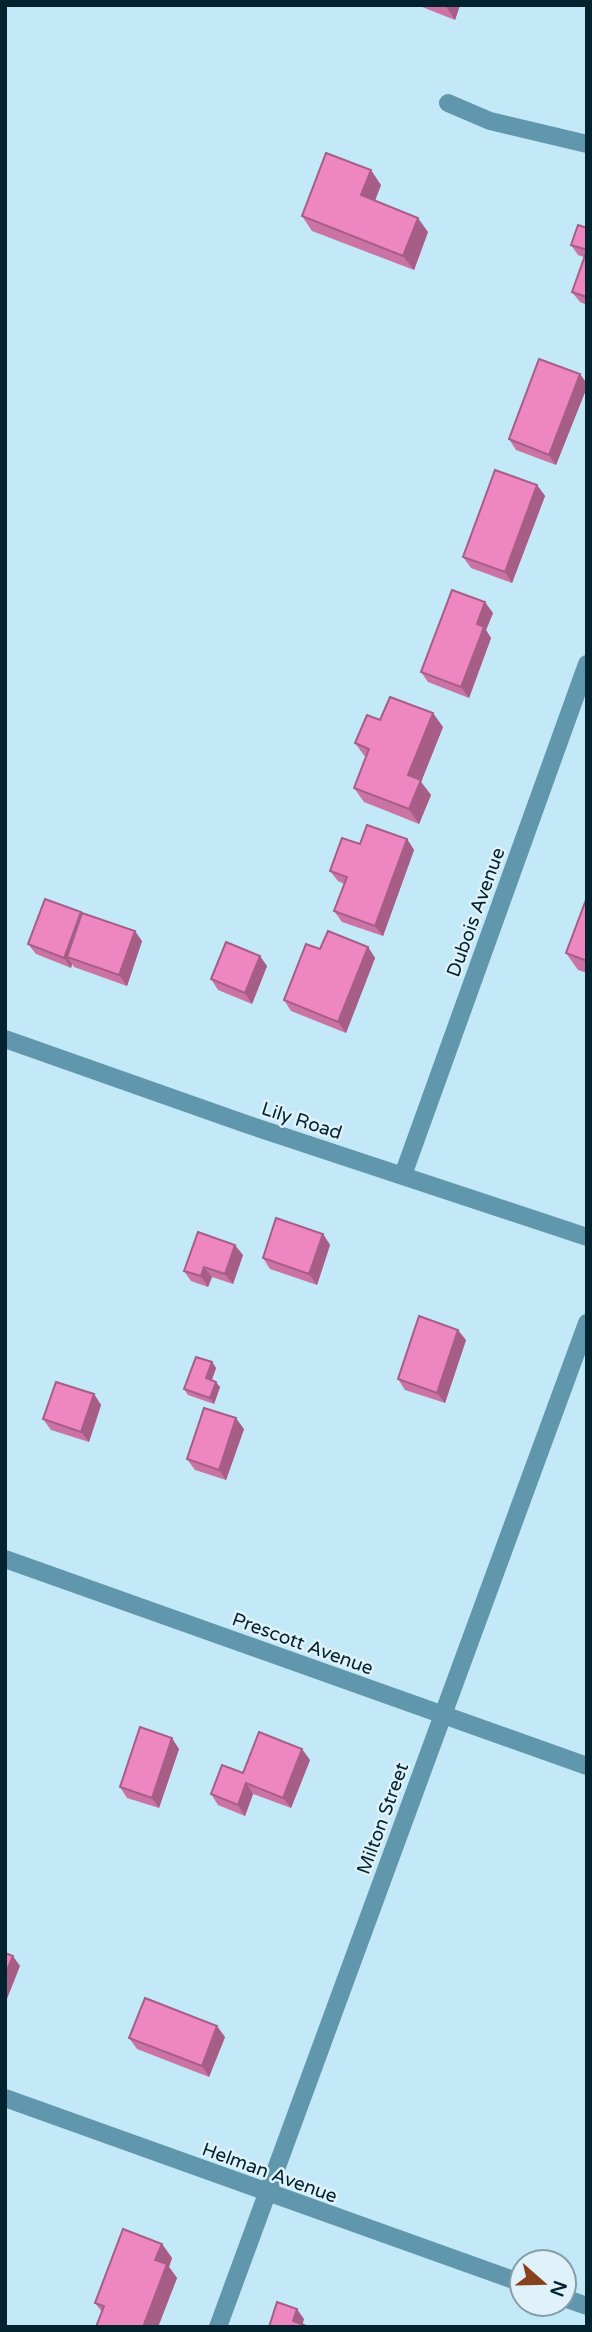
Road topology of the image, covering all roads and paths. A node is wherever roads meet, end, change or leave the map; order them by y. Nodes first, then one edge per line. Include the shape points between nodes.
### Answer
1 (448, 103) dead end
2 (587, 144) edge
3 (587, 664) edge
4 (5, 1039) edge
5 (402, 1175) junction
6 (587, 1237) edge
7 (587, 1324) edge
8 (5, 1559) edge
9 (442, 1715) junction
10 (587, 1766) edge
11 (5, 2098) edge
12 (267, 2193) junction
13 (508, 2278) edge
14 (218, 2327) edge

1 - 2 street via 490,121
3 - 5 street, Dubois Avenue
4 - 5 street, Lily Road
5 - 6 street, Lily Road
7 - 9 street, Milton Street
8 - 9 street, Prescott Avenue
9 - 10 street, Prescott Avenue
9 - 12 street, Milton Street
11 - 12 street, Helman Avenue
12 - 13 street, Helman Avenue
12 - 14 street, Milton Street

